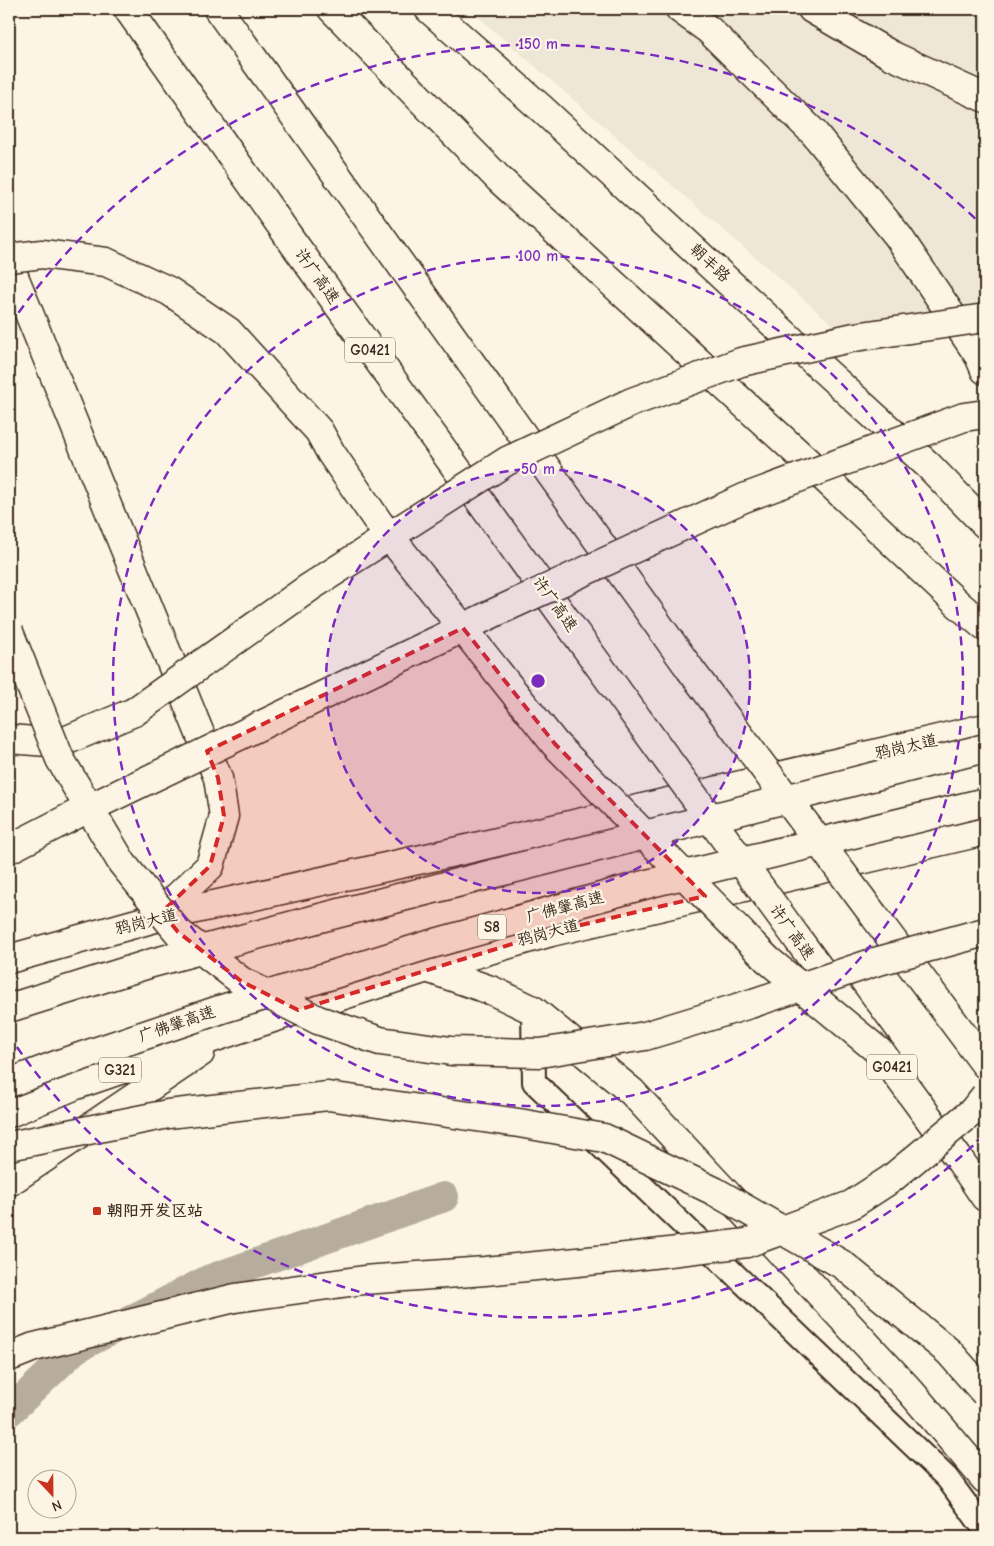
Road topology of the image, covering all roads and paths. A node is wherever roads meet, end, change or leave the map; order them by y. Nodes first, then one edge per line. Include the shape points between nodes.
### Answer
1 (128, 9) edge
2 (218, 9) edge
3 (332, 9) edge
4 (429, 9) edge
5 (680, 9) edge
6 (812, 9) edge
7 (985, 98) edge
8 (9, 258) edge
9 (9, 264) edge
10 (985, 318) edge
11 (985, 370) edge
12 (985, 414) edge
13 (985, 524) edge
14 (985, 626) edge
15 (9, 632) edge
16 (985, 728) edge
17 (9, 739) edge
18 (985, 748) edge
19 (985, 802) edge
20 (985, 831) edge
21 (9, 849) edge
22 (155, 918) junction
23 (985, 932) edge
24 (9, 959) edge
25 (427, 968) junction
26 (9, 1008) edge
27 (533, 1010) junction
28 (233, 1031) junction
29 (882, 1054) junction
30 (985, 1064) edge
31 (9, 1083) edge
32 (985, 1096) edge
33 (9, 1113) edge
34 (9, 1146) edge
35 (62, 1146) junction
36 (9, 1167) edge
37 (9, 1182) edge
38 (985, 1197) edge
39 (9, 1356) edge
40 (985, 1393) edge
41 (985, 1479) edge
42 (985, 1530) edge

1 - 29 main road, 许广高速 / G0421, bridge via 294,244
2 - 30 main road, bridge via 690,669
3 - 14 main road via 499,179
4 - 13 main road, 朝丰路 via 928,464
5 - 11 main road via 709,30 814,134 898,236
6 - 7 main road via 891,55
8 - 29 main road, bridge via 42,254 106,262 169,291 228,331 319,431 380,523 555,744 768,960
9 - 22 main road via 218,778 224,816 210,866
10 - 17 main road, bridge via 855,337 741,362 632,402 507,461 310,587 134,712 60,743
12 - 21 main road, bridge via 964,417 744,498 496,612
15 - 23 main road, bridge via 60,760 122,863 178,932 241,981 318,1020 380,1041 451,1051 540,1054 645,1036 875,962
16 - 22 main road, 鸦岗大道
18 - 26 main road, bridge via 320,918 152,964
19 - 31 main road, 广佛肇高速 / S8, bridge via 651,883 428,945 222,1009
20 - 25 main road, 鸦岗大道 via 551,932
22 - 24 main road, 鸦岗大道
25 - 27 main road via 493,991
25 - 28 main road, 鸦岗大道
27 - 41 main road via 632,1092 911,1392
27 - 42 street via 534,1082 947,1478
28 - 33 main road, 鸦岗大道 / G321 via 76,1085
28 - 35 main road
29 - 38 main road, 许广高速 / G0421
32 - 39 main road, bridge via 973,1111 891,1180 851,1205 748,1243 485,1271 364,1280 235,1298 34,1347
34 - 40 main road, bridge via 168,1114 328,1096 604,1138 714,1191 843,1265 949,1352
35 - 36 main road
35 - 37 main road

